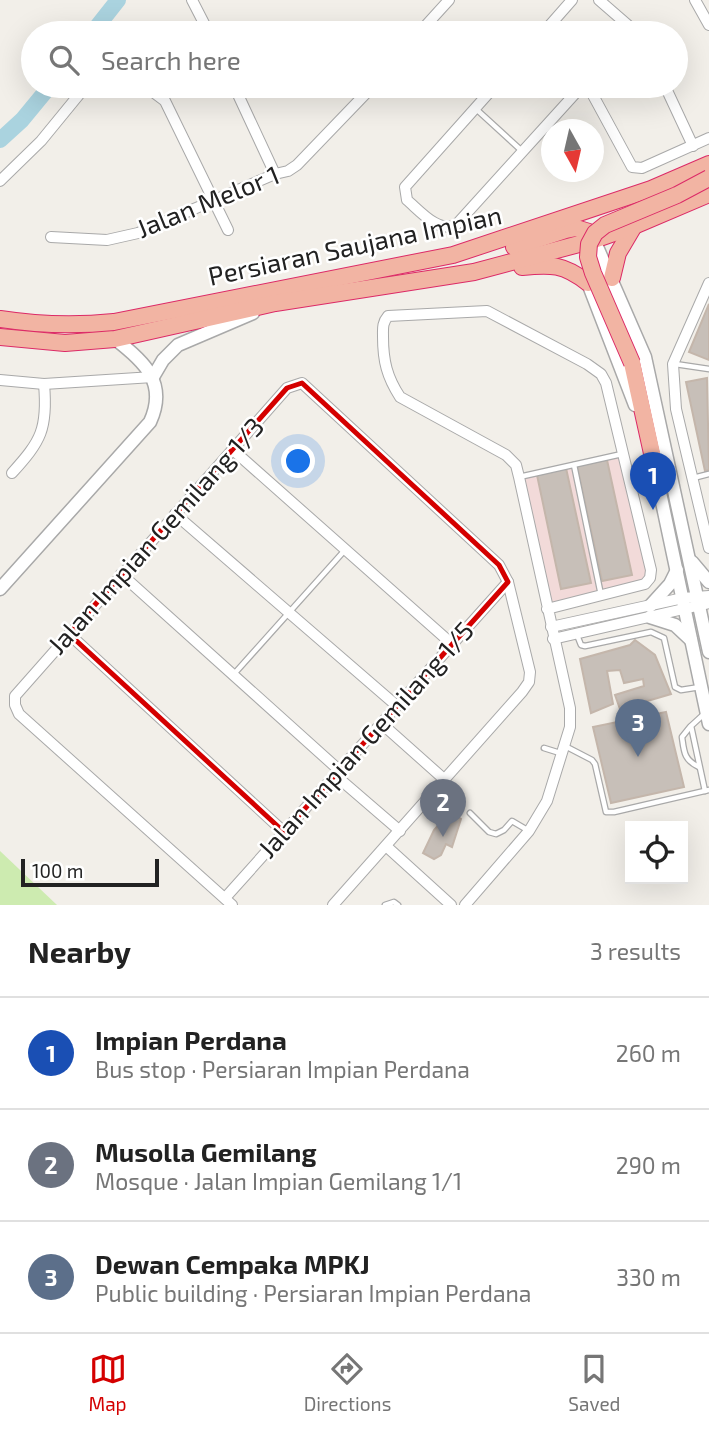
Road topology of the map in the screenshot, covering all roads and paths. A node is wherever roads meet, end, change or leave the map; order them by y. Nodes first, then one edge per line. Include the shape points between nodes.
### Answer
1 (192, 0) edge
2 (449, 0) edge
3 (572, 0) edge
4 (599, 0) edge
5 (695, 0) edge
6 (203, 21) edge
7 (430, 21) edge
8 (554, 21) edge
9 (623, 21) edge
10 (709, 25) edge
11 (76, 98) edge
12 (160, 98) edge
13 (240, 98) edge
14 (361, 98) edge
15 (484, 98) edge
16 (571, 98) edge
17 (594, 98) edge
18 (671, 98) edge
19 (475, 108) junction
20 (709, 138) edge
21 (693, 146) junction
22 (522, 152) junction
23 (709, 164) edge
24 (275, 174) junction
25 (709, 178) edge
26 (0, 181) edge
27 (651, 189) junction
28 (709, 194) edge
29 (214, 200) junction
30 (635, 226) junction
31 (228, 230) dead end
32 (51, 237) dead end
33 (588, 237) junction
34 (453, 255) junction
35 (474, 272) junction
36 (612, 278) junction
37 (588, 283) junction
38 (709, 283) edge
39 (275, 303) junction
40 (0, 319) edge
41 (0, 337) edge
42 (115, 339) junction
43 (673, 364) junction
44 (709, 369) edge
45 (153, 377) junction
46 (0, 380) edge
47 (44, 384) junction
48 (233, 450) junction
49 (623, 453) junction
50 (574, 464) junction
51 (12, 473) dead end
52 (709, 474) edge
53 (657, 476) junction
54 (519, 477) junction
55 (692, 478) junction
56 (176, 514) junction
57 (709, 548) edge
58 (346, 550) junction
59 (689, 559) junction
60 (677, 569) junction
61 (121, 575) junction
62 (508, 582) junction
63 (709, 582) edge
64 (0, 589) edge
65 (601, 596) junction
66 (703, 600) edge
67 (684, 604) junction
68 (547, 609) junction
69 (289, 612) junction
70 (650, 612) junction
71 (551, 628) junction
72 (69, 634) junction
73 (577, 634) junction
74 (553, 639) junction
75 (691, 640) junction
76 (708, 641) edge
77 (452, 644) junction
78 (233, 675) junction
79 (701, 687) junction
80 (397, 706) junction
81 (708, 718) edge
82 (381, 723) junction
83 (691, 726) junction
84 (544, 748) dead end
85 (564, 750) junction
86 (700, 767) junction
87 (337, 773) junction
88 (445, 780) junction
89 (707, 790) edge
90 (470, 813) dead end
91 (400, 831) junction
92 (529, 831) junction
93 (284, 832) junction
94 (386, 846) junction
95 (229, 902) edge
96 (333, 905) edge
97 (385, 905) edge
98 (398, 905) edge
99 (451, 905) edge
100 (465, 905) edge

1 - 6 street
2 - 7 street
3 - 8 street
4 - 9 street
5 - 10 street
11 - 26 street
12 - 29 street
13 - 24 street
14 - 24 street, Jalan Melor 1 via 297,165
15 - 19 street
16 - 22 street
17 - 21 street via 635,168
18 - 21 street
19 - 22 lane
19 - 22 street via 405,187 407,200 449,228
20 - 21 street
23 - 27 highway, Persiaran Saujana Impian
24 - 29 street, Jalan Melor 1
25 - 53 highway, bridge via 605,225 589,244 593,273 639,384
27 - 33 highway via 643,199 593,222
27 - 34 highway, Persiaran Saujana Impian
28 - 30 highway, Persiaran Saujana Impian
29 - 31 street
29 - 32 street, Jalan Melor 1 via 138,233 107,240
30 - 33 highway, Persiaran Saujana Impian
30 - 36 highway via 618,253
33 - 34 highway via 576,228 480,256
33 - 35 highway, Persiaran Saujana Impian
33 - 36 street
33 - 37 street
34 - 40 highway, Persiaran Saujana Impian via 114,322 75,326
35 - 37 highway via 554,265
35 - 39 highway, Persiaran Saujana Impian
36 - 59 street via 645,357
37 - 53 street via 626,377
38 - 43 street
39 - 42 highway, Persiaran Saujana Impian
39 - 45 street via 178,345
41 - 42 highway, Persiaran Saujana Impian via 65,343
42 - 45 street
43 - 44 lane
43 - 55 street
45 - 47 street
45 - 64 street via 156,397 150,422
46 - 47 street
47 - 51 street via 41,436
48 - 56 street, Jalan Impian Gemilang 1/3
48 - 58 street
48 - 62 street, Jalan Impian Gemilang 1/3 via 287,388 302,383 499,565
49 - 50 lane
49 - 54 street via 606,383 587,364 487,311 388,316 383,323 383,362 400,397 506,455 516,465
49 - 65 street via 650,578 645,584
50 - 54 lane
50 - 65 lane
52 - 55 lane
53 - 60 street
54 - 68 street
55 - 57 street
56 - 61 street, Jalan Impian Gemilang 1/3
56 - 69 street
58 - 69 lane
58 - 77 street
59 - 63 street
59 - 66 street
60 - 67 street
60 - 70 street
61 - 72 street, Jalan Impian Gemilang 1/3
61 - 78 street
62 - 77 street, Jalan Impian Gemilang 1/5
62 - 88 street via 529,682
65 - 68 street
66 - 67 street
66 - 76 street
67 - 70 street
67 - 75 street
68 - 71 street
69 - 78 lane
69 - 80 street
70 - 71 street
70 - 73 street
70 - 75 street
71 - 74 street
72 - 93 street
72 - 95 street, Jalan Impian Gemilang 1/3 via 15,696 19,714
73 - 74 street
73 - 79 lane via 585,646 657,634 664,638 675,687
74 - 85 street via 570,708
75 - 79 street
77 - 80 street, Jalan Impian Gemilang 1/5
78 - 87 street
79 - 81 street
80 - 82 street, Jalan Impian Gemilang 1/5
81 - 83 lane
82 - 87 street, Jalan Impian Gemilang 1/5
82 - 88 street
83 - 86 lane
83 - 86 lane via 682,737 685,757
84 - 85 lane
85 - 89 lane via 595,764 606,812
85 - 92 street via 547,802
86 - 89 lane
87 - 91 street
87 - 93 street, Jalan Impian Gemilang 1/5
88 - 91 street
90 - 92 lane via 489,832 496,834 512,821
91 - 94 street
92 - 100 street
93 - 95 street, Jalan Impian Gemilang 1/5
94 - 96 street
94 - 99 street
97 - 98 lane

